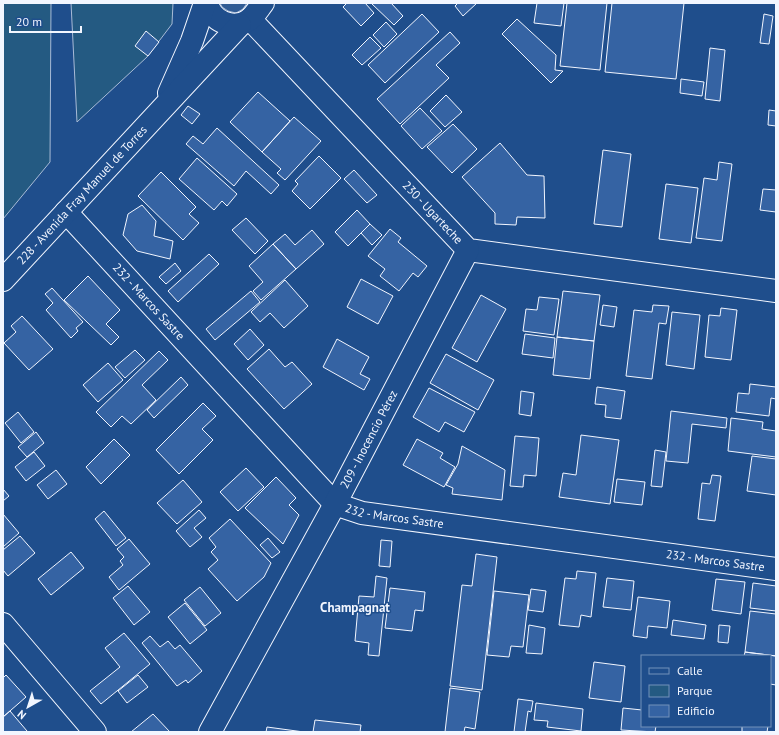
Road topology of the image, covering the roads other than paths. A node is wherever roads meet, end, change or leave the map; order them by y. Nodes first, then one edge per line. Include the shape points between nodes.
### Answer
1 (206, 3) edge
2 (254, 12) edge
3 (161, 110) junction
4 (66, 212) junction
5 (468, 250) junction
6 (3, 280) edge
7 (776, 291) edge
8 (335, 504) junction
9 (776, 569) edge
10 (3, 624) edge
11 (96, 732) edge
12 (210, 732) edge

1 - 2 street via 213,16 221,22
1 - 3 street, 228 - Avenida Fray Manuel de Torres via 192,42
2 - 3 street, 228 - Avenida Fray Manuel de Torres
2 - 5 street, 230 - Ugarteche
3 - 4 street, 228 - Avenida Fray Manuel de Torres
4 - 6 street, 228 - Avenida Fray Manuel de Torres
4 - 8 street, 232 - Marcos Sastre
5 - 7 street, 230 - Ugarteche
5 - 8 street, 209 - Inocencio Pérez
8 - 9 street, 232 - Marcos Sastre via 362,513
8 - 12 street, 209 - Inocencio Pérez
10 - 11 street

